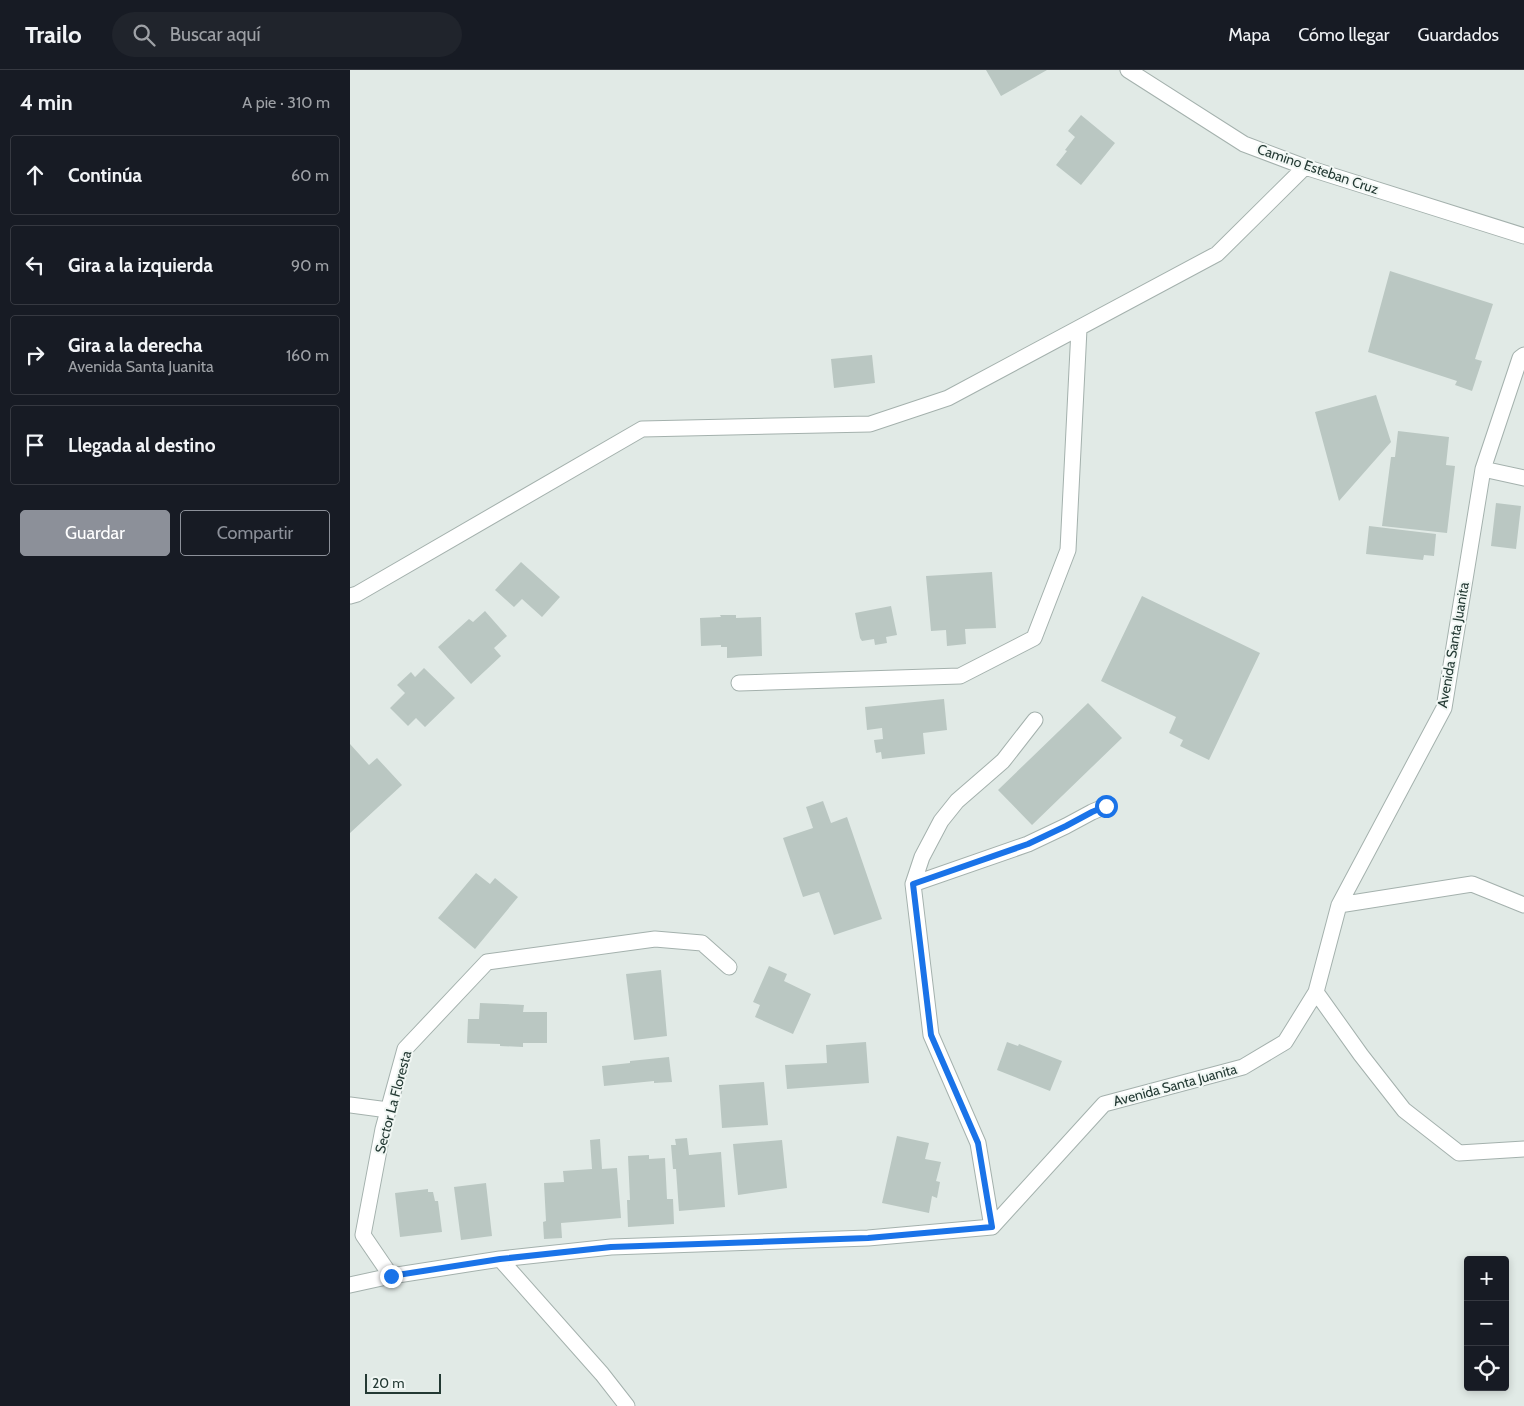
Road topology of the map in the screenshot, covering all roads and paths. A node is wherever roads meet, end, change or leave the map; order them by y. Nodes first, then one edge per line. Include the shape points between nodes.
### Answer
1 (1128, 70) edge
2 (1305, 167) junction
3 (1524, 236) edge
4 (1079, 329) junction
5 (1524, 355) edge
6 (1483, 469) junction
7 (1524, 478) edge
8 (350, 596) edge
9 (739, 684) dead end
10 (1034, 720) dead end
11 (1106, 806) dead end
12 (913, 884) junction
13 (1339, 904) junction
14 (1524, 904) edge
15 (729, 967) dead end
16 (1316, 992) junction
17 (350, 1105) edge
18 (388, 1110) junction
19 (1524, 1149) edge
20 (992, 1227) junction
21 (500, 1259) junction
22 (391, 1276) junction
23 (350, 1285) edge
24 (627, 1406) edge

1 - 2 street, Camino Esteban Cruz via 1244,144
2 - 3 street, Camino Esteban Cruz
2 - 4 street via 1217,254
4 - 8 street via 948,398 870,424 642,429
4 - 9 street via 1068,550 1034,638 960,676
5 - 6 street, Avenida Santa Juanita via 1520,358
6 - 7 street
6 - 13 street, Avenida Santa Juanita via 1444,708
10 - 12 street via 1003,761 957,801 941,821 922,857
11 - 12 street via 1028,844
12 - 20 street via 931,1035 978,1143
13 - 14 street via 1472,884
13 - 16 street, Avenida Santa Juanita
15 - 18 street, Sector La Floresta via 702,944 655,939 487,962 404,1049
16 - 19 street via 1404,1110 1458,1153
16 - 20 street, Avenida Santa Juanita via 1285,1042 1243,1067 1104,1104
17 - 18 street
18 - 22 street, Sector La Floresta via 363,1235
20 - 21 street via 868,1238 611,1247
21 - 22 street
21 - 24 street
22 - 23 street

